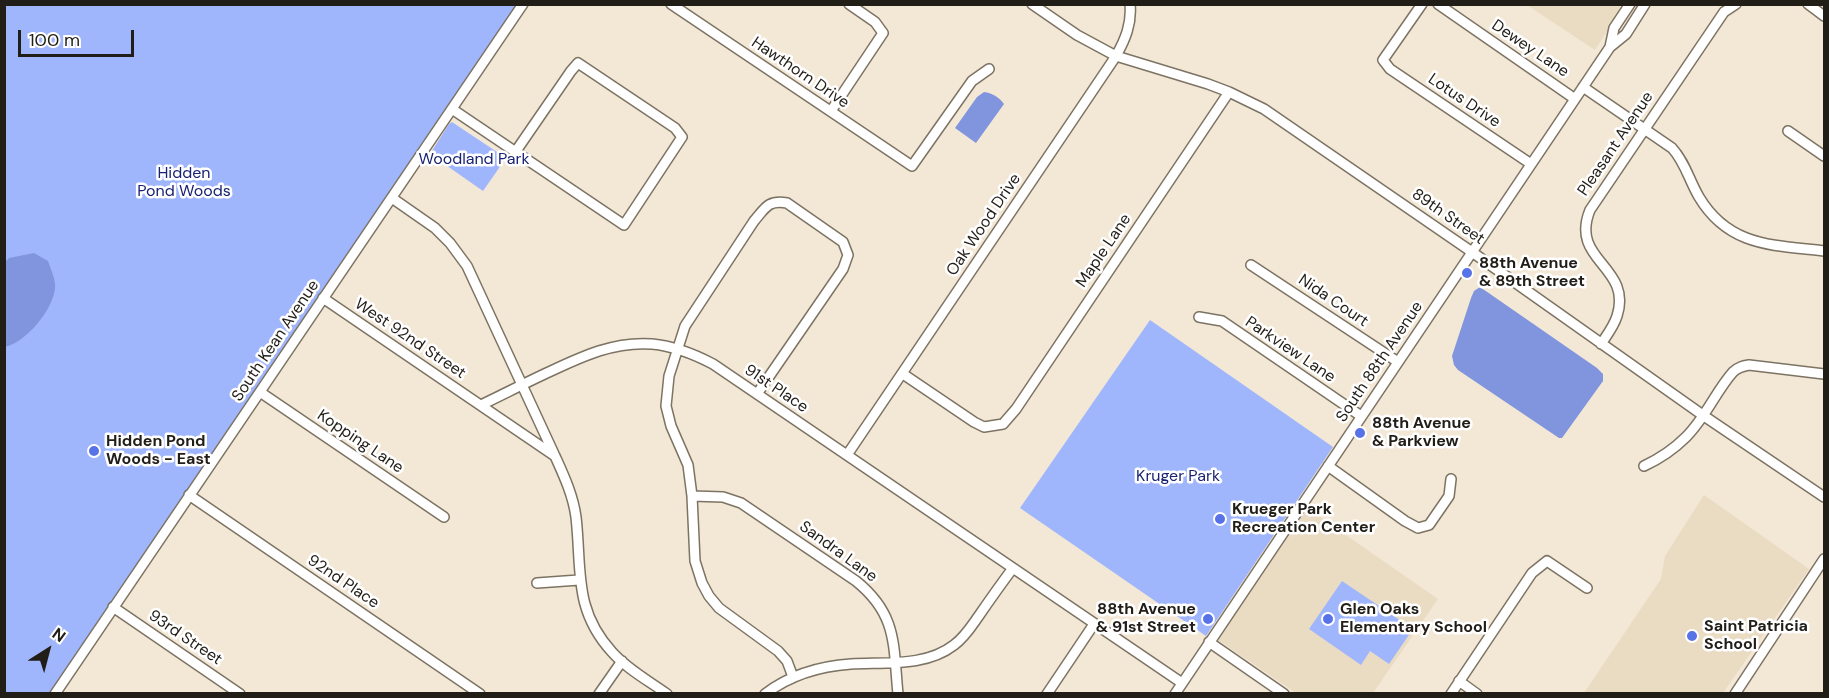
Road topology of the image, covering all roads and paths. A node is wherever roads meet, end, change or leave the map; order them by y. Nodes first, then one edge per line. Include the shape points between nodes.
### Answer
1 (523, 4) edge
2 (671, 4) edge
3 (849, 4) edge
4 (1032, 4) edge
5 (1130, 4) edge
6 (1422, 4) edge
7 (1438, 4) edge
8 (1630, 4) edge
9 (1645, 4) edge
10 (1736, 4) edge
11 (1808, 4) edge
12 (1824, 16) edge
13 (1610, 47) junction
14 (1116, 56) junction
15 (989, 69) dead end
16 (1583, 87) junction
17 (1229, 92) junction
18 (1575, 99) junction
19 (452, 109) junction
20 (831, 111) junction
21 (1644, 129) junction
22 (1788, 130) dead end
23 (516, 151) junction
24 (1824, 156) edge
25 (1531, 164) junction
26 (392, 198) junction
27 (1824, 250) edge
28 (1472, 252) junction
29 (1251, 265) dead end
30 (323, 298) junction
31 (1199, 317) dead end
32 (1601, 344) junction
33 (677, 349) junction
34 (1398, 362) junction
35 (903, 374) junction
36 (1824, 374) edge
37 (523, 384) junction
38 (260, 392) junction
39 (757, 394) junction
40 (481, 405) junction
41 (1361, 416) junction
42 (1704, 416) junction
43 (847, 455) junction
44 (555, 456) junction
45 (1328, 466) junction
46 (1644, 466) dead end
47 (1451, 479) dead end
48 (189, 495) junction
49 (692, 496) junction
50 (1824, 497) edge
51 (444, 517) dead end
52 (1824, 560) edge
53 (1012, 568) junction
54 (579, 580) junction
55 (537, 583) dead end
56 (1587, 588) dead end
57 (113, 607) junction
58 (1094, 624) junction
59 (1209, 642) junction
60 (622, 661) junction
61 (895, 662) junction
62 (793, 677) junction
63 (1459, 681) junction
64 (1182, 683) junction
65 (55, 693) edge
66 (240, 693) edge
67 (480, 693) edge
68 (599, 693) edge
69 (667, 693) edge
70 (765, 693) edge
71 (898, 693) edge
72 (1047, 693) edge
73 (1175, 693) edge
74 (1284, 693) edge
75 (1451, 693) edge
76 (1477, 693) edge
77 (1735, 693) edge

1 - 19 street, South Kean Avenue
2 - 20 street, Hawthorn Drive
3 - 20 street via 875,22 883,33
4 - 14 street, 89th Street
5 - 14 street, Oak Wood Drive via 1129,27
6 - 25 street, Lotus Drive via 1383,60 1390,69
7 - 18 street, Dewey Lane
8 - 13 street, South 88th Avenue via 1614,28
9 - 13 street, South 88th Avenue via 1626,34
10 - 21 street, Pleasant Avenue via 1724,12
11 - 12 street
13 - 16 street, South 88th Avenue
14 - 17 street, 89th Street
14 - 35 street, Oak Wood Drive
15 - 20 street, Hawthorn Drive via 972,81 912,166
16 - 18 street, South 88th Avenue
16 - 21 street
17 - 28 street, 89th Street via 1280,119
17 - 35 street, Maple Lane via 1004,429 974,422
18 - 25 street, South 88th Avenue
19 - 23 street
19 - 26 street, South Kean Avenue
21 - 27 street via 1678,155 1703,203 1729,229 1757,242
21 - 32 street, Pleasant Avenue via 1586,219 1588,245 1612,275 1620,294 1617,316
22 - 24 street
23 - 23 street via 578,63 675,128 682,137 624,225
25 - 28 street, South 88th Avenue
26 - 30 street, South Kean Avenue
26 - 37 street via 435,228 467,266
28 - 32 street, 89th Street
28 - 34 street, South 88th Avenue
29 - 34 street, Nida Court
30 - 38 street, South Kean Avenue
30 - 40 street, West 92nd Street
31 - 41 street, Parkview Lane via 1222,321
32 - 42 street, 89th Street
33 - 37 street, 91st Place via 653,344 603,349
33 - 39 street, 91st Place via 713,364
33 - 39 street via 691,315 754,221 768,205 777,201 787,203 843,242 848,255 843,269
33 - 49 street via 666,406 670,426 688,465
34 - 41 street, South 88th Avenue
35 - 43 street, Oak Wood Drive
36 - 42 street via 1741,366 1733,371
37 - 40 street
37 - 44 street
38 - 48 street, South Kean Avenue
38 - 51 street, Kopping Lane
39 - 43 street, 91st Place
40 - 44 street, West 92nd Street
41 - 45 street, South 88th Avenue
42 - 46 street via 1679,444
42 - 50 street, 89th Street
43 - 53 street, 91st Place
44 - 54 street via 573,499
45 - 47 street via 1418,528 1433,521 1449,496
45 - 59 street, South 88th Avenue
48 - 57 street, South Kean Avenue
48 - 67 street, 92nd Place
49 - 61 street, Sandra Lane via 723,496 741,503 864,588 889,621
49 - 62 street via 695,561 709,596 734,620 778,651
52 - 77 street
53 - 58 street, 91st Place
53 - 61 street via 956,644 926,658
54 - 55 street
54 - 60 street via 595,629
56 - 63 street via 1547,561 1532,573
57 - 65 street, South Kean Avenue
57 - 66 street, 93rd Street
58 - 64 street, 91st Place
58 - 72 street
59 - 64 street, South 88th Avenue
59 - 74 street
60 - 68 street
60 - 69 street
61 - 62 street via 848,664
61 - 71 street, Sandra Lane
62 - 70 street
63 - 75 street
63 - 76 street
64 - 73 street, South 88th Avenue

